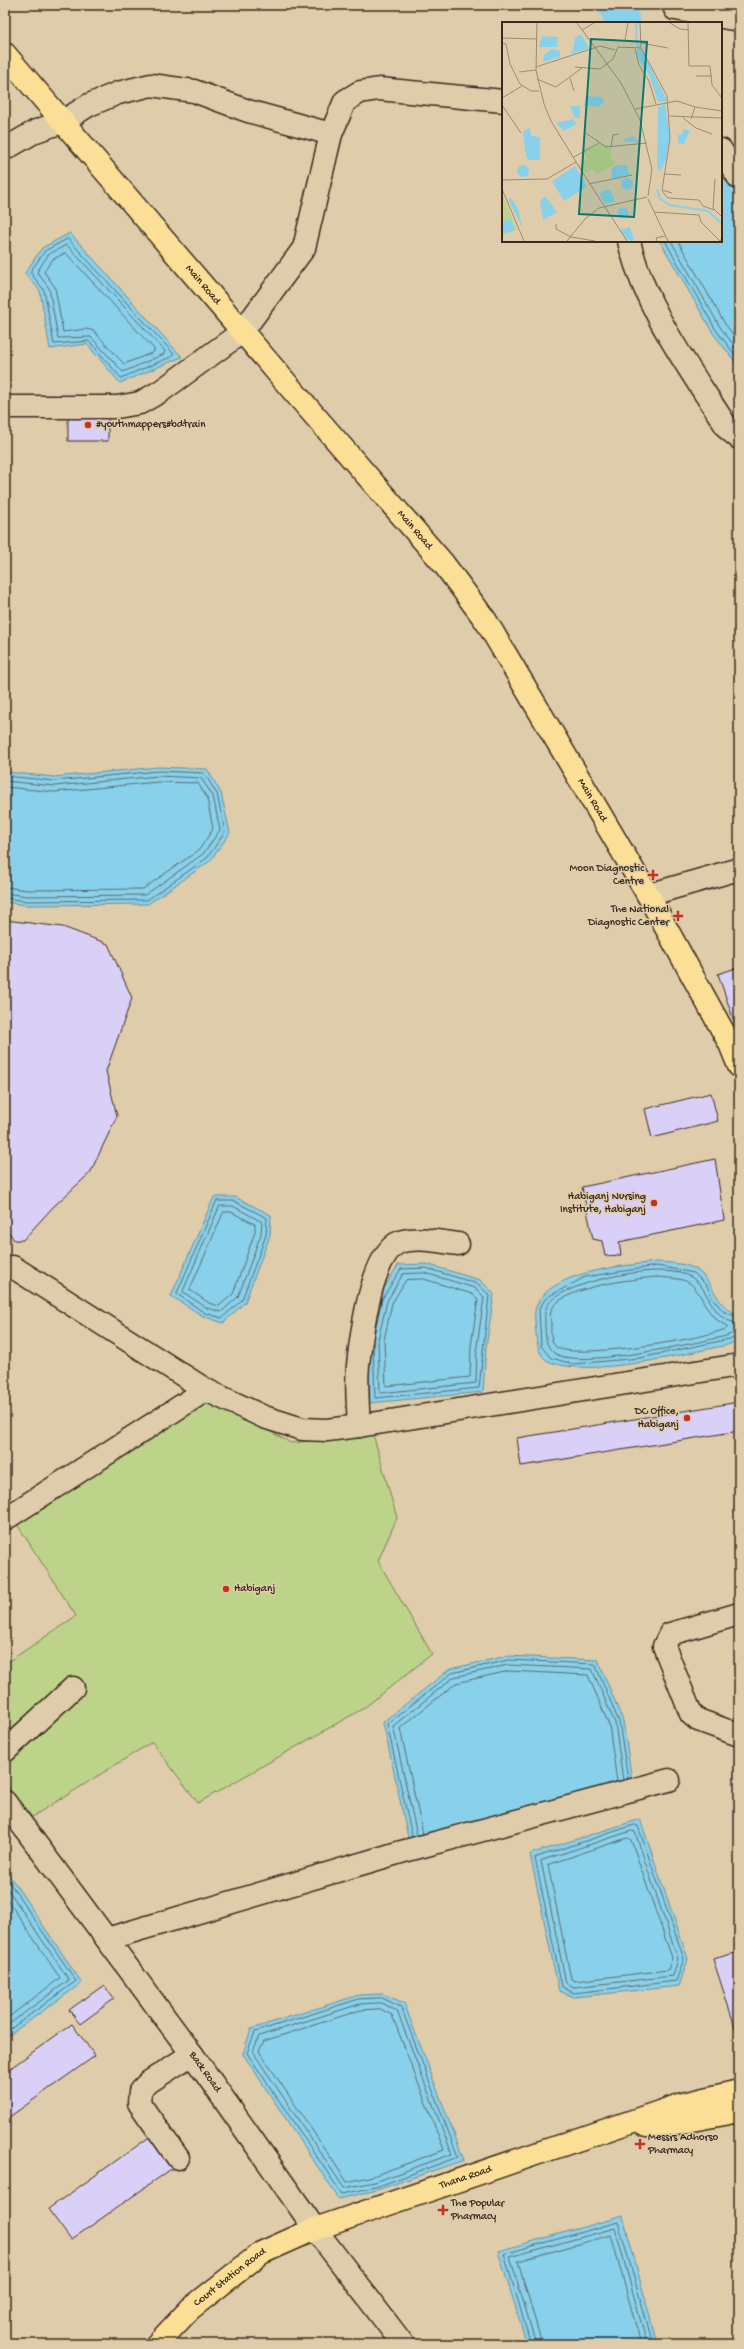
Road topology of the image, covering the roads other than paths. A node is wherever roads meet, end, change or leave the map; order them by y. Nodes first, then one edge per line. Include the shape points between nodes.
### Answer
1 (675, 12) edge
2 (739, 20) edge
3 (5, 54) edge
4 (502, 101) edge
5 (62, 122) junction
6 (331, 134) junction
7 (5, 149) edge
8 (722, 152) edge
9 (739, 178) edge
10 (629, 242) edge
11 (242, 332) junction
12 (5, 407) edge
13 (739, 438) edge
14 (739, 869) edge
15 (648, 895) junction
16 (739, 1066) edge
17 (458, 1244) dead end
18 (13, 1267) dead end
19 (739, 1365) edge
20 (206, 1390) junction
21 (359, 1426) junction
22 (5, 1519) edge
23 (739, 1614) edge
24 (73, 1688) dead end
25 (739, 1735) edge
26 (5, 1751) edge
27 (669, 1780) dead end
28 (5, 1802) edge
29 (107, 1939) junction
30 (192, 2054) junction
31 (739, 2091) edge
32 (739, 2110) edge
33 (617, 2128) junction
34 (178, 2158) dead end
35 (315, 2228) junction
36 (157, 2344) edge
37 (403, 2344) edge

1 - 2 street
3 - 5 main road, Main Road
4 - 6 street via 379,89 360,92 345,101
5 - 6 street via 89,105 118,93 151,85 194,91 248,111
5 - 7 street via 36,131
5 - 11 main road, Main Road
6 - 11 street via 304,248
8 - 9 street
10 - 13 street via 634,262 657,313 728,429
11 - 12 street via 161,391 140,403 117,407
11 - 15 main road, Main Road via 443,563 486,621
14 - 15 street
15 - 16 main road, Main Road via 730,1044
17 - 21 street via 415,1239 399,1242 388,1249 379,1265 367,1310 358,1366
18 - 20 street
19 - 21 street
20 - 21 street via 264,1417 302,1429 327,1430
20 - 22 street
23 - 25 street via 670,1634 664,1646 691,1714 698,1720
24 - 26 street
27 - 29 street via 401,1852
28 - 29 street, Back Road
29 - 30 street, Back Road
30 - 34 street via 149,2082 140,2091 139,2102
30 - 35 street, Back Road
31 - 33 main road, Thana Road via 680,2105
32 - 33 main road, Thana Road via 671,2124
33 - 35 main road, Thana Road
35 - 36 main road, Court Station Road via 262,2252 190,2309
35 - 37 street, Back Road

